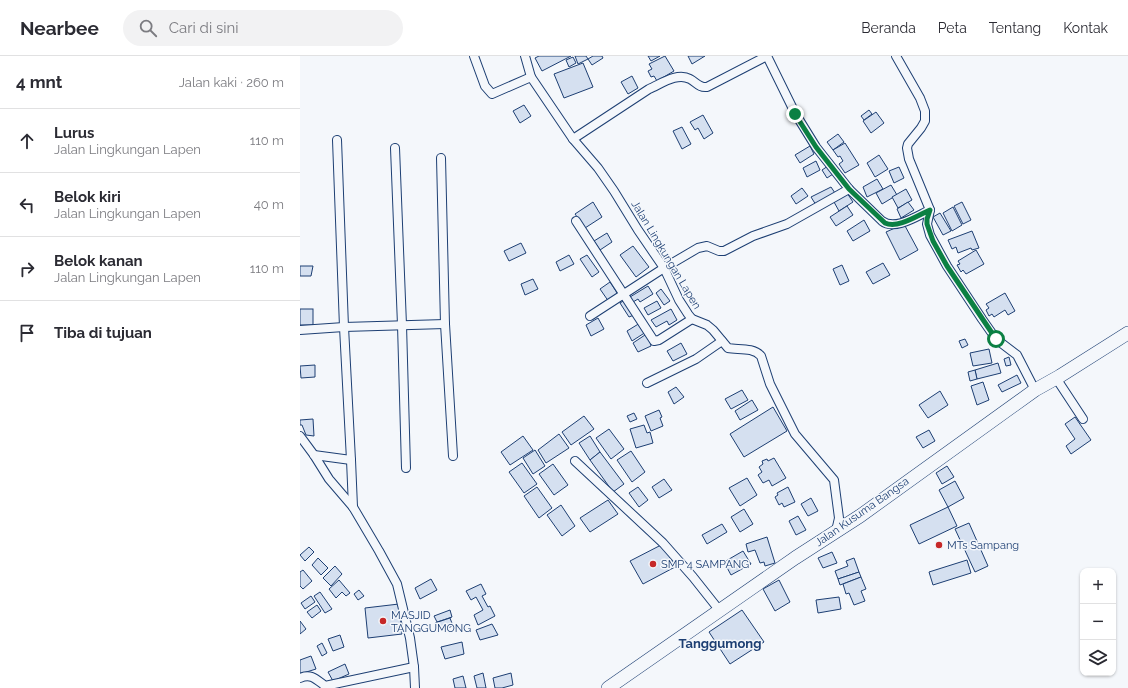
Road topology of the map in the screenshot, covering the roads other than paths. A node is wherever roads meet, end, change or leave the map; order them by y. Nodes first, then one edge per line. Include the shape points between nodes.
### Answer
1 (474, 56) edge
2 (525, 56) edge
3 (767, 56) edge
4 (896, 56) edge
5 (531, 77) junction
6 (573, 139) junction
7 (336, 140) dead end
8 (395, 148) dead end
9 (441, 158) dead end
10 (849, 189) junction
11 (930, 210) junction
12 (576, 221) dead end
13 (664, 268) junction
14 (625, 294) junction
15 (590, 316) dead end
16 (692, 319) junction
17 (445, 324) junction
18 (402, 325) junction
19 (344, 327) junction
20 (300, 330) edge
21 (1123, 336) edge
22 (722, 342) junction
23 (1056, 378) junction
24 (647, 383) dead end
25 (1035, 390) junction
26 (1083, 419) dead end
27 (300, 436) edge
28 (314, 455) junction
29 (453, 456) dead end
30 (351, 460) junction
31 (575, 461) dead end
32 (406, 468) dead end
33 (353, 507) junction
34 (836, 531) junction
35 (720, 611) junction
36 (414, 667) junction
37 (300, 678) edge
38 (415, 688) edge
39 (608, 688) edge

1 - 5 street via 485,86 492,94
2 - 5 street, Jalan Lingkungan Lapen
3 - 6 street via 709,87 703,88 680,76 662,83
3 - 10 street via 795,114 816,147
4 - 11 street via 925,111 925,121 907,148
5 - 6 street, Jalan Lingkungan Lapen
6 - 13 street, Jalan Lingkungan Lapen via 606,178
7 - 19 street
8 - 18 street
9 - 17 street
10 - 11 street via 888,224 899,224
10 - 13 street via 787,224 752,236 724,251 704,246
11 - 25 street via 928,228 947,266 996,339 1017,355
12 - 14 street
13 - 14 street
13 - 16 street, Jalan Lingkungan Lapen via 679,300
14 - 15 street
14 - 16 street via 654,341
16 - 22 street, Jalan Lingkungan Lapen via 707,325
17 - 18 street
17 - 29 street
18 - 19 street
18 - 32 street
19 - 20 street
19 - 30 street
21 - 23 main road, Jalan Kusuma Bangsa
22 - 24 street via 696,359
22 - 34 street, Jalan Lingkungan Lapen via 729,348 753,351 761,356 770,384 795,434 834,480 839,518
23 - 25 main road, Jalan Kusuma Bangsa
23 - 26 street
25 - 34 main road, Jalan Kusuma Bangsa
27 - 28 street
28 - 30 street
28 - 33 street via 328,479
30 - 33 street
31 - 35 street via 663,543
33 - 36 street via 397,584
34 - 35 main road, Jalan Kusuma Bangsa
35 - 39 main road, Jalan Kusuma Bangsa
36 - 37 street via 325,686 310,675
36 - 38 street

